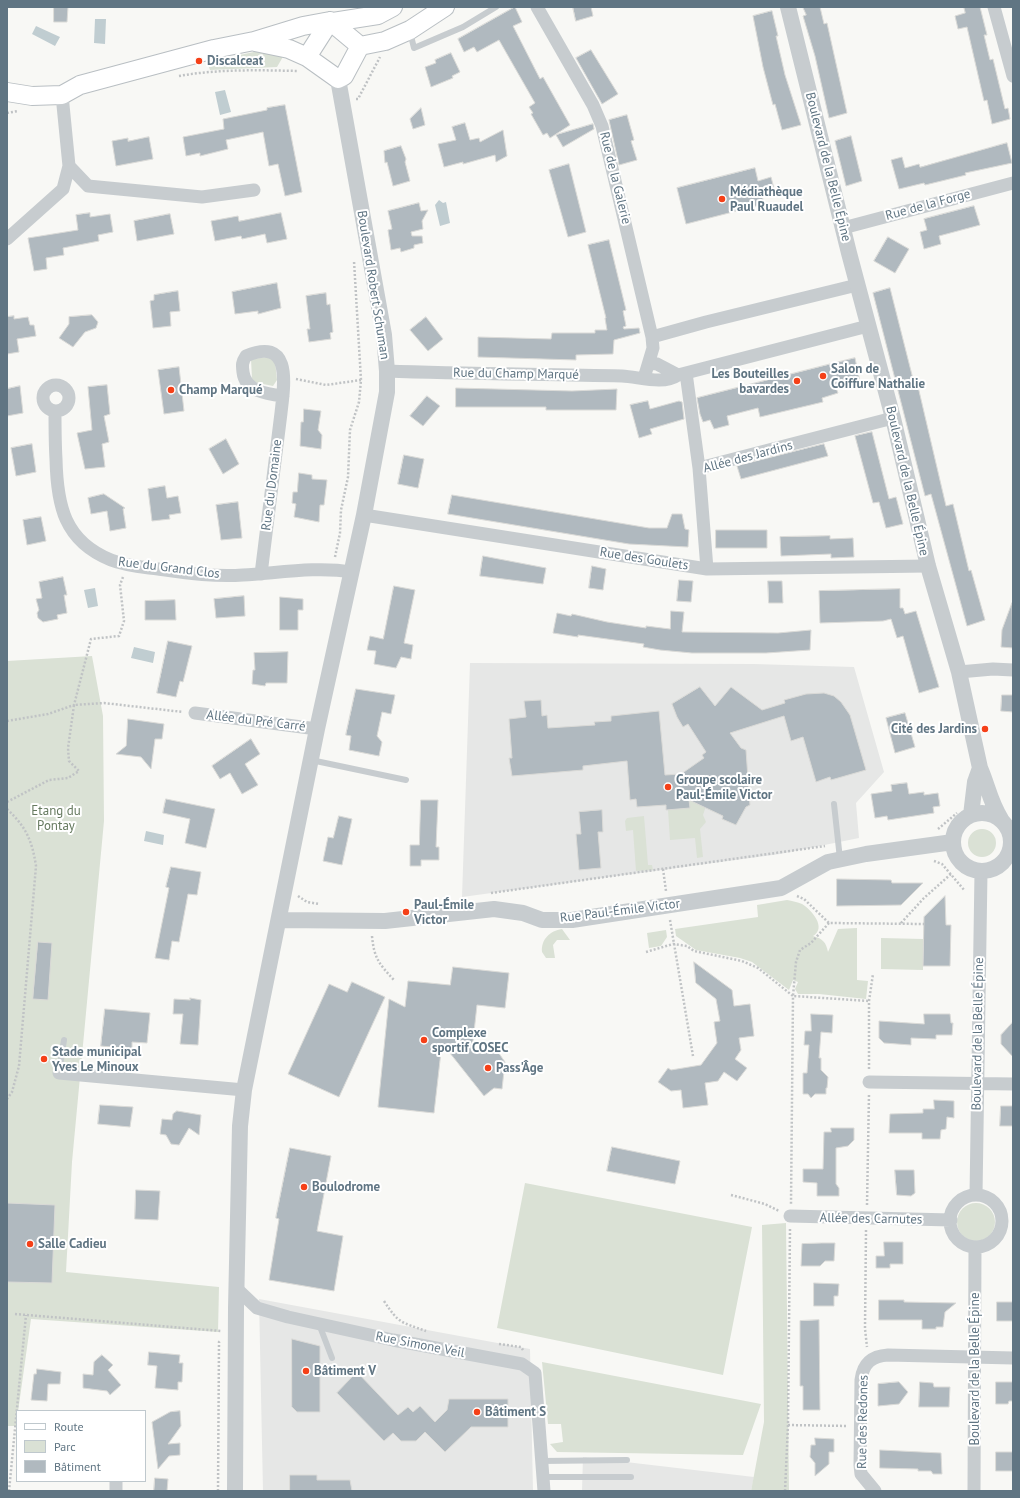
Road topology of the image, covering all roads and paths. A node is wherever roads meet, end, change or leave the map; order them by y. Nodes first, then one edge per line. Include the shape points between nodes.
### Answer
1 (393, 7) edge
2 (445, 7) edge
3 (496, 7) edge
4 (537, 7) edge
5 (788, 7) edge
6 (994, 7) edge
7 (331, 22) junction
8 (410, 30) junction
9 (254, 41) junction
10 (360, 46) junction
11 (307, 57) junction
12 (379, 59) dead end
13 (1013, 76) edge
14 (338, 79) junction
15 (7, 92) edge
16 (62, 95) junction
17 (341, 102) junction
18 (69, 166) junction
19 (1013, 183) edge
20 (254, 190) dead end
21 (843, 228) junction
22 (7, 239) edge
23 (353, 254) dead end
24 (857, 285) junction
25 (868, 326) junction
26 (652, 337) junction
27 (650, 363) junction
28 (387, 371) junction
29 (682, 374) junction
30 (644, 378) junction
31 (361, 380) junction
32 (283, 389) joint
33 (55, 410) dead end
34 (893, 418) junction
35 (699, 468) junction
36 (364, 515) junction
37 (126, 565) junction
38 (928, 566) junction
39 (707, 569) junction
40 (332, 570) junction
41 (352, 572) junction
42 (261, 574) junction
43 (1013, 670) edge
44 (959, 672) junction
45 (74, 705) junction
46 (196, 713) joint
47 (7, 721) edge
48 (317, 729) junction
49 (311, 760) junction
50 (980, 768) junction
51 (406, 780) dead end
52 (7, 802) edge
53 (834, 804) dead end
54 (972, 807) junction
55 (7, 809) edge
56 (1001, 819) junction
57 (932, 832) dead end
58 (953, 842) junction
59 (921, 846) junction
60 (1012, 848) edge
61 (840, 852) junction
62 (663, 869) junction
63 (981, 872) junction
64 (951, 874) junction
65 (287, 881) junction
66 (781, 888) junction
67 (483, 894) dead end
68 (965, 897) dead end
69 (321, 904) dead end
70 (668, 905) junction
71 (280, 920) junction
72 (370, 921) junction
73 (901, 923) junction
74 (829, 924) junction
75 (924, 924) dead end
76 (673, 944) junction
77 (646, 952) dead end
78 (873, 974) dead end
79 (394, 980) dead end
80 (793, 996) junction
81 (869, 1001) junction
82 (64, 1040) dead end
83 (693, 1056) dead end
84 (59, 1073) joint
85 (869, 1082) junction
86 (977, 1084) junction
87 (1013, 1084) edge
88 (244, 1090) junction
89 (7, 1099) edge
90 (731, 1195) dead end
91 (976, 1195) junction
92 (790, 1216) junction
93 (867, 1219) junction
94 (951, 1220) junction
95 (1008, 1223) edge
96 (975, 1247) junction
97 (236, 1288) junction
98 (15, 1314) dead end
99 (26, 1315) junction
100 (318, 1323) junction
101 (228, 1331) dead end
102 (975, 1357) junction
103 (332, 1358) dead end
104 (1013, 1358) edge
105 (868, 1362) junction
106 (17, 1410) edge
107 (16, 1419) edge
108 (788, 1425) junction
109 (860, 1427) junction
110 (542, 1455) junction
111 (627, 1460) dead end
112 (543, 1477) junction
113 (631, 1477) dead end
114 (9, 1491) edge
115 (235, 1491) edge
116 (544, 1491) edge
117 (785, 1491) edge
118 (875, 1491) edge
119 (974, 1491) edge

1 - 7 main road via 378,15
2 - 8 main road
3 - 8 lane via 463,27 414,48
4 - 26 street, Rue de la Galerie via 593,105 602,126
5 - 21 street, Boulevard de la Belle Épine
6 - 13 street
7 - 9 main road via 304,26
7 - 10 main road
7 - 11 main road
8 - 10 main road via 385,41
9 - 11 main road via 289,49
9 - 16 main road via 214,49 80,85
10 - 14 main road via 344,76
11 - 14 main road
12 - 17 path via 358,99
14 - 17 street, Boulevard Robert Schuman
15 - 16 main road via 32,96
16 - 18 street
17 - 28 street, Boulevard Robert Schuman via 384,335
18 - 20 street via 88,186 202,197
18 - 22 street via 64,189
19 - 21 street, Rue de la Forge
21 - 24 street, Boulevard de la Belle Épine
23 - 31 path
24 - 25 street, Boulevard de la Belle Épine
24 - 26 street
25 - 29 street, Rue du Champ Marqué
25 - 34 street, Boulevard de la Belle Épine
26 - 27 street, Rue de la Galerie
27 - 29 street
27 - 30 street
28 - 30 street, Rue du Champ Marqué
28 - 36 street, Boulevard Robert Schuman via 382,421
29 - 30 street, Rue du Champ Marqué via 667,380
29 - 35 street
31 - 32 path via 326,385 294,379
31 - 40 path via 359,402 350,430 348,477
32 - 42 street, Rue du Domaine
33 - 37 street, Rue du Grand Clos via 57,486 64,516 70,529 89,548 112,561
34 - 35 street, Allée des Jardins
34 - 38 street, Boulevard de la Belle Épine
35 - 39 street, Allée des Jardins
36 - 39 street, Rue des Goulets
36 - 41 street, Boulevard Robert Schuman
37 - 42 street, Rue du Grand Clos via 200,575
37 - 45 path via 120,585 124,621 119,636 91,639
38 - 39 street, Rue des Goulets
38 - 44 street, Boulevard de la Belle Épine
40 - 41 street, Rue du Grand Clos
40 - 42 street, Rue du Grand Clos
41 - 48 street, Boulevard Robert Schuman
43 - 44 street
44 - 50 street, Boulevard de la Belle Épine
45 - 46 path via 104,703
45 - 47 path via 48,714
45 - 52 path via 68,748 69,761 79,771 68,778 49,780
46 - 48 street, Allée du Pré Carré
48 - 49 street, Boulevard Robert Schuman
49 - 51 lane
49 - 65 street, Boulevard Robert Schuman
50 - 54 street, Boulevard de la Belle Épine
50 - 56 street, Boulevard de la Belle Épine via 992,805
53 - 61 lane
54 - 56 street via 981,813
54 - 57 path via 964,800 958,812
54 - 58 street via 958,825
55 - 89 path via 17,818 29,837 36,866 19,1066 12,1092
56 - 60 street via 1012,837
58 - 59 street, Rue Paul-Émile Victor
58 - 63 street via 954,851 961,862 972,870
59 - 61 street, Rue Paul-Émile Victor
59 - 64 path via 923,856 942,864
60 - 63 street via 1004,863 997,868
61 - 62 path
61 - 66 street, Rue Paul-Émile Victor via 828,862
62 - 67 path
62 - 70 path
63 - 86 street, Boulevard de la Belle Épine
64 - 68 path via 966,889
64 - 73 path
65 - 69 path via 296,882 298,896 302,899
65 - 71 street, Boulevard Robert Schuman
66 - 70 street, Rue Paul-Émile Victor
66 - 74 path via 790,896 804,899
70 - 72 street, Rue Paul-Émile Victor via 572,920 542,920 523,913 494,909
70 - 76 path
71 - 72 street, Rue Paul-Émile Victor
71 - 88 street, Boulevard Robert Schuman
72 - 79 path via 373,950 379,964
73 - 74 path
73 - 75 path
74 - 80 path via 811,943 800,950 796,962
76 - 77 path
76 - 80 path via 750,963
76 - 83 path
78 - 81 path
80 - 81 path
80 - 92 path
81 - 85 path
82 - 84 lane
84 - 88 street
85 - 86 street
85 - 93 path
86 - 87 street
86 - 91 street, Boulevard de la Belle Épine
88 - 97 street, Boulevard Robert Schuman via 240,1126
90 - 92 path via 765,1204
91 - 94 street via 968,1197 956,1206
91 - 95 street via 995,1204
92 - 93 street, Allée des Carnutes
92 - 108 path
93 - 94 street, Allée des Carnutes
93 - 105 path via 865,1329
94 - 96 street via 955,1235 960,1241
95 - 96 street via 996,1238 983,1246
96 - 102 street, Boulevard de la Belle Épine
97 - 100 street, Rue Simone Veil via 256,1308
97 - 115 street, Boulevard Robert Schuman
98 - 99 path
99 - 101 path
99 - 106 path
100 - 103 lane
100 - 110 street, Rue Simone Veil via 522,1364 535,1373
102 - 104 street, Rue des Redones
102 - 105 street, Rue des Redones via 888,1355
102 - 119 street, Boulevard de la Belle Épine
105 - 109 street, Rue des Redones via 862,1371
107 - 114 path
108 - 109 path
108 - 117 path
109 - 118 street, Rue des Redones via 862,1474
110 - 111 lane
110 - 112 street
112 - 113 lane
112 - 116 street

